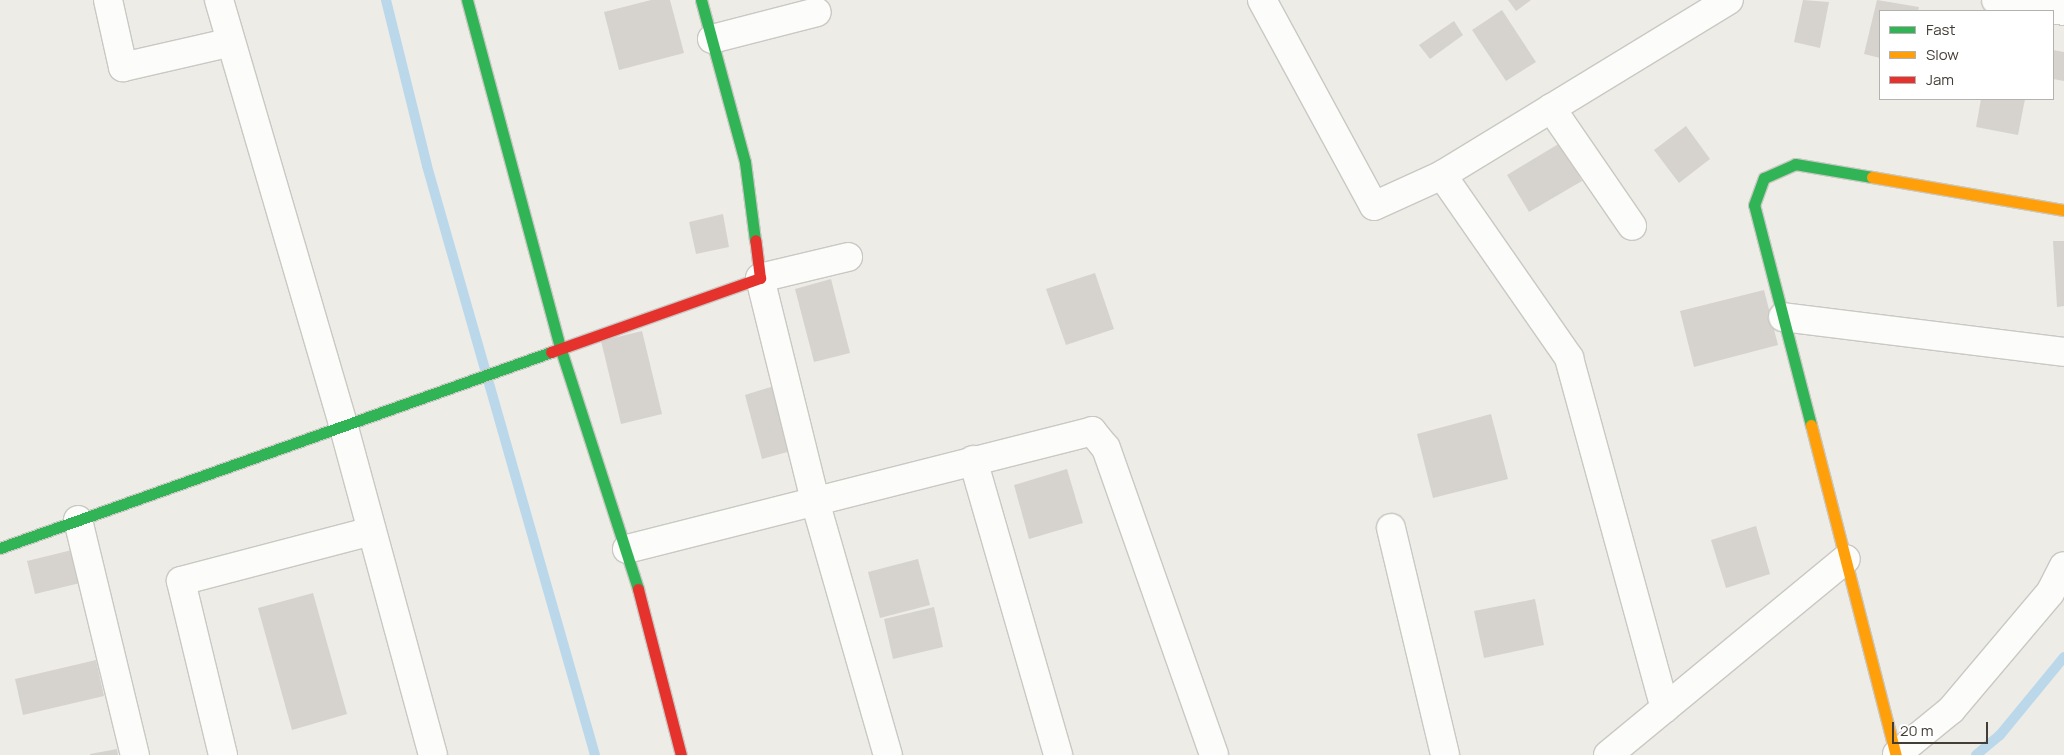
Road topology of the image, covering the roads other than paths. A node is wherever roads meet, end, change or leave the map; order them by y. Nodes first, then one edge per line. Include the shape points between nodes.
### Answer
1 (108, 0) edge
2 (219, 0) edge
3 (467, 0) edge
4 (701, 0) edge
5 (1262, 0) edge
6 (1729, 0) edge
7 (1996, 0) edge
8 (2064, 11) edge
9 (816, 12) dead end
10 (712, 39) junction
11 (228, 43) junction
12 (1551, 108) junction
13 (1442, 175) junction
14 (2064, 210) edge
15 (1632, 226) dead end
16 (848, 257) dead end
17 (760, 278) junction
18 (1783, 317) junction
19 (560, 347) junction
20 (2064, 352) edge
21 (343, 424) junction
22 (973, 460) junction
23 (815, 501) junction
24 (78, 520) junction
25 (1391, 528) dead end
26 (372, 530) junction
27 (0, 548) edge
28 (627, 549) junction
29 (1846, 558) junction
30 (2064, 566) edge
31 (1665, 708) junction
32 (135, 755) edge
33 (223, 755) edge
34 (433, 755) edge
35 (682, 755) edge
36 (888, 755) edge
37 (1058, 755) edge
38 (1214, 755) edge
39 (1444, 755) edge
40 (1608, 755) edge
41 (1896, 755) edge

1 - 11 street via 123,67
2 - 11 street
3 - 19 street
4 - 10 street
5 - 13 street via 1374,206
6 - 12 street
7 - 8 street
9 - 10 street
10 - 17 street via 745,162
11 - 21 street
12 - 13 street
12 - 15 street
13 - 31 street via 1570,358
14 - 18 street via 1795,164 1764,178 1754,205
16 - 17 street
17 - 19 street
17 - 23 street
18 - 20 street
18 - 29 street
19 - 21 street
19 - 28 street
21 - 24 street
21 - 26 street
22 - 23 street
22 - 37 street
22 - 38 street via 1092,431 1106,448
23 - 28 street
23 - 36 street
24 - 27 street
24 - 32 street
25 - 39 street
26 - 33 street via 181,581
26 - 34 street
28 - 35 street
29 - 31 street
29 - 41 street
30 - 41 street via 2050,593 1951,710
31 - 40 street

